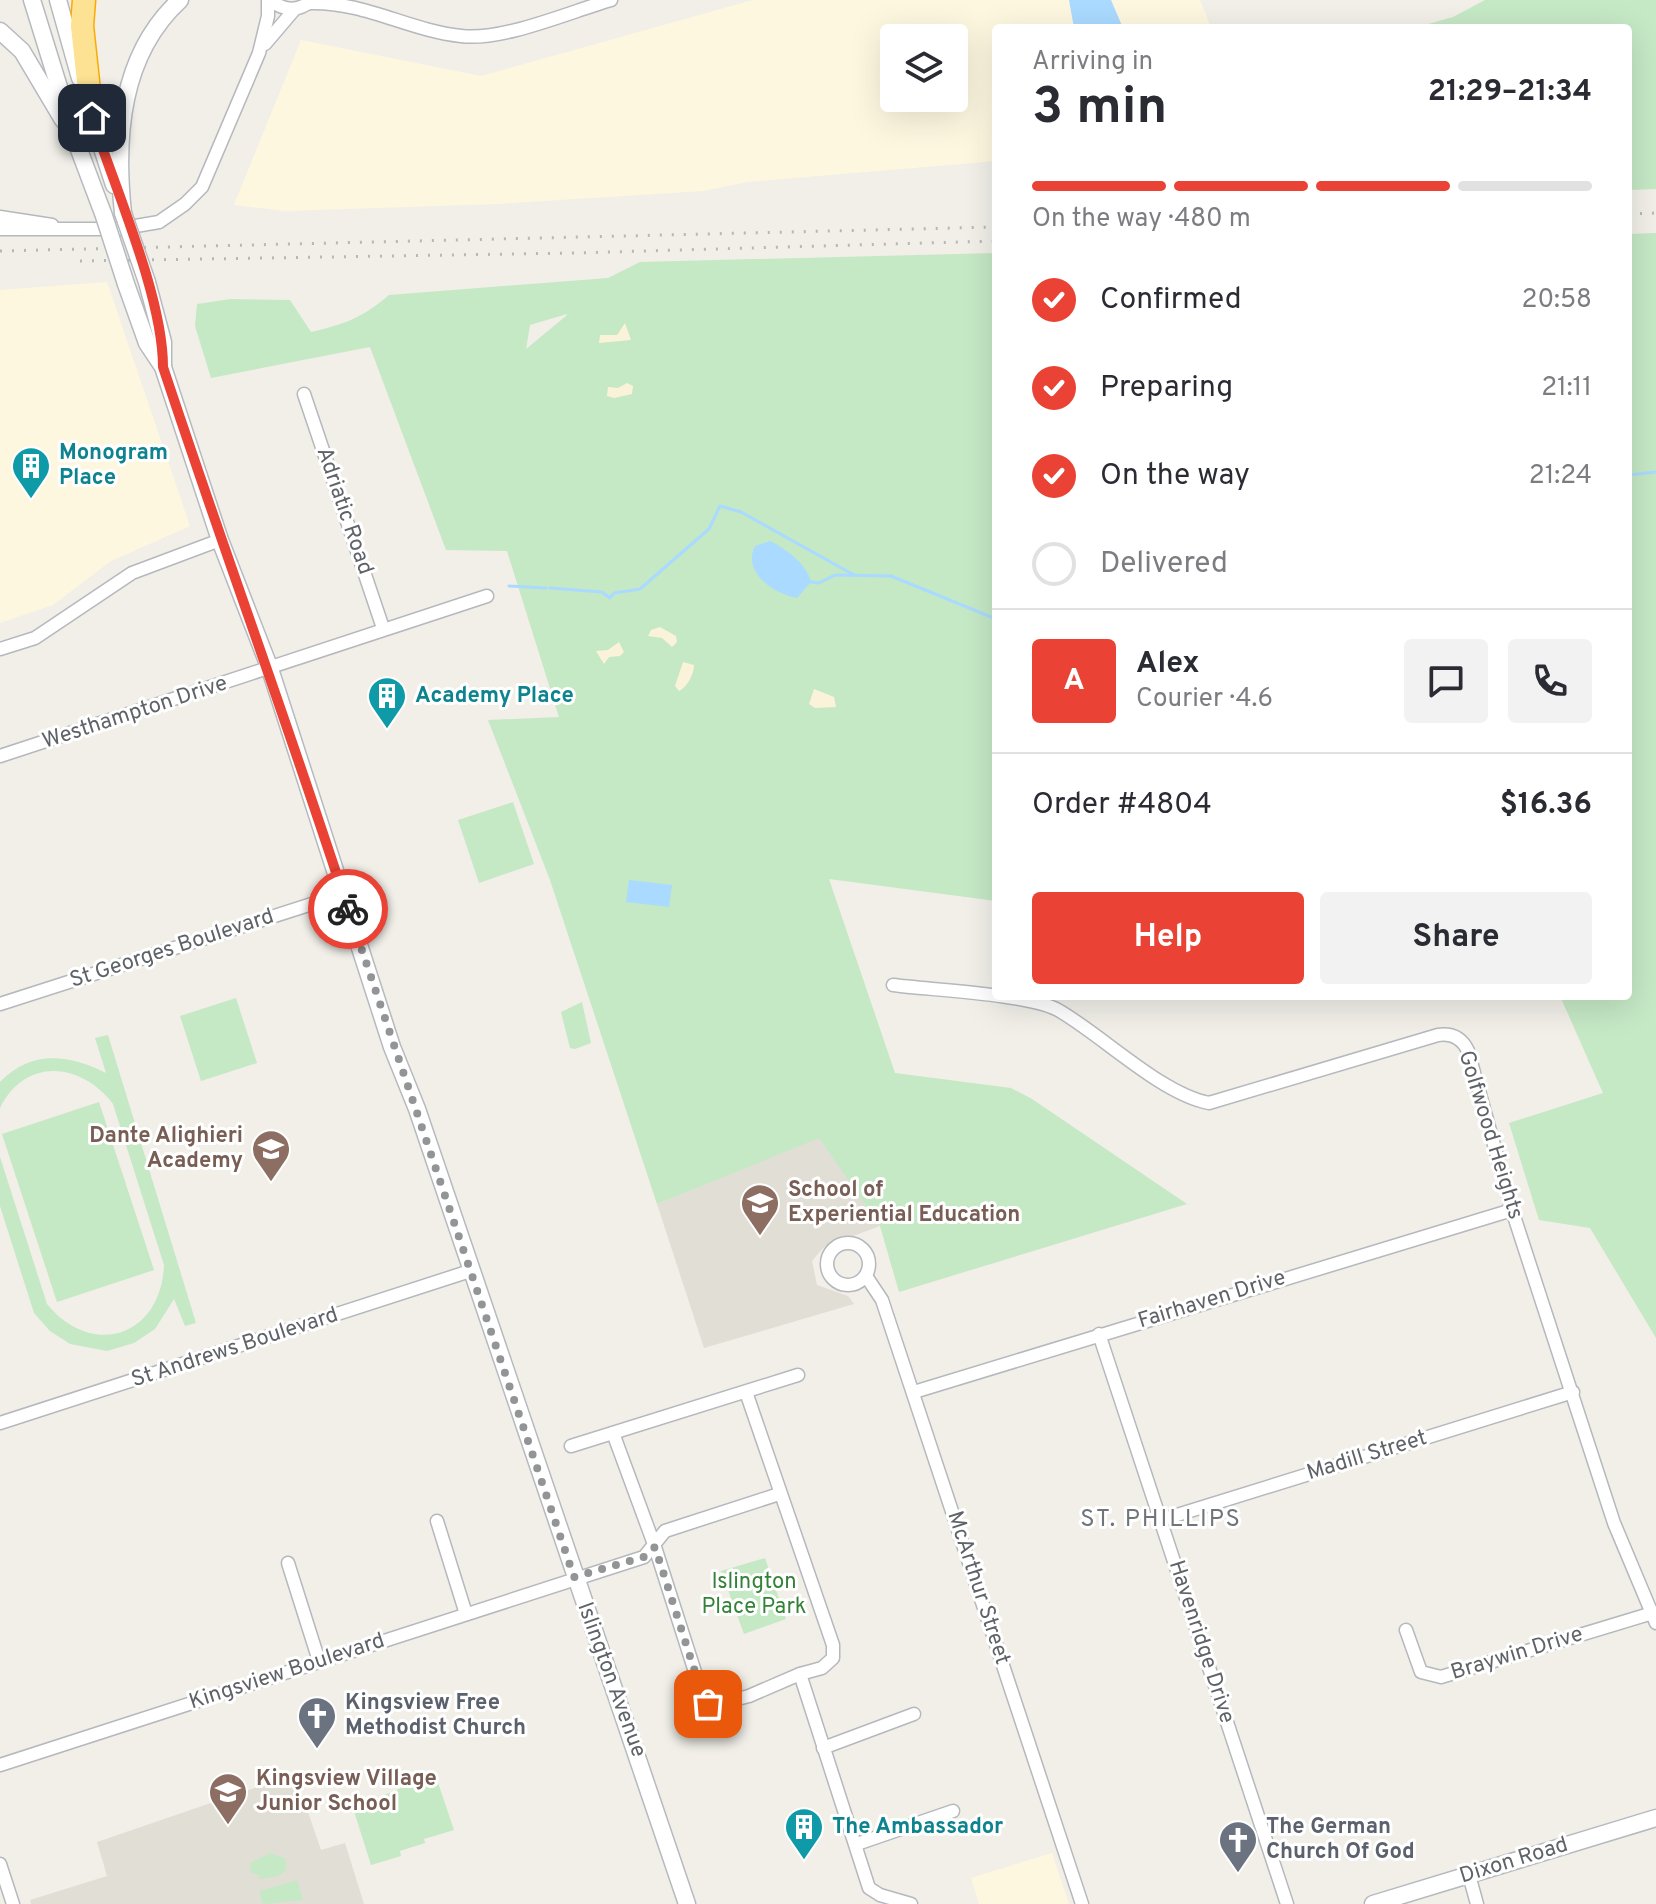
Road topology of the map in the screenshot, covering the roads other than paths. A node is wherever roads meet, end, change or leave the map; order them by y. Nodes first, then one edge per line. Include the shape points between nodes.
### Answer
1 (32, 0) edge
2 (58, 0) edge
3 (84, 0) edge
4 (180, 0) edge
5 (269, 0) edge
6 (357, 0) edge
7 (611, 0) edge
8 (312, 1) edge
9 (294, 10) junction
10 (372, 10) junction
11 (0, 31) edge
12 (259, 53) junction
13 (92, 118) junction
14 (75, 139) junction
15 (123, 213) junction
16 (0, 217) edge
17 (0, 229) edge
18 (95, 232) junction
19 (163, 367) junction
20 (304, 394) dead end
21 (220, 540) junction
22 (487, 596) dead end
23 (383, 628) junction
24 (0, 649) edge
25 (270, 669) junction
26 (0, 756) edge
27 (343, 894) junction
28 (893, 985) dead end
29 (992, 997) edge
30 (1016, 1000) edge
31 (0, 1004) edge
32 (1512, 1210) junction
33 (470, 1271) junction
34 (866, 1276) dead end
35 (1099, 1334) junction
36 (798, 1375) dead end
37 (746, 1392) junction
38 (914, 1392) junction
39 (1573, 1392) junction
40 (0, 1423) edge
41 (613, 1433) junction
42 (571, 1446) dead end
43 (779, 1494) junction
44 (1161, 1520) junction
45 (437, 1521) dead end
46 (655, 1547) junction
47 (288, 1563) dead end
48 (574, 1577) junction
49 (466, 1614) junction
50 (1655, 1616) edge
51 (1406, 1630) dead end
52 (319, 1661) junction
53 (800, 1674) junction
54 (914, 1714) dead end
55 (823, 1748) junction
56 (0, 1765) edge
57 (953, 1811) dead end
58 (1656, 1818) edge
59 (857, 1844) junction
60 (0, 1864) edge
61 (1469, 1875) junction
62 (13, 1904) edge
63 (687, 1904) edge
64 (911, 1904) edge
65 (1082, 1904) edge
66 (1287, 1904) edge
67 (1373, 1904) edge
68 (1477, 1904) edge

1 - 14 main road, Islington Avenue
2 - 13 main road, Islington Avenue
3 - 13 highway
4 - 15 main road via 165,13 132,72 119,125
5 - 9 street
5 - 12 street
6 - 10 street
7 - 10 street via 510,30 465,37 419,29
8 - 9 street
8 - 10 street
9 - 12 street
11 - 14 main road via 22,51
12 - 18 street via 202,187 159,222
13 - 15 main road, Islington Avenue
14 - 19 main road, Islington Avenue, bridge via 147,343
15 - 19 main road, Islington Avenue, bridge via 163,342
16 - 18 street
17 - 18 street
19 - 21 main road, Islington Avenue
20 - 23 street, Adriatic Road
21 - 24 street via 132,573 35,638
21 - 25 main road, Islington Avenue
22 - 23 street, Westhampton Drive
23 - 25 street, Westhampton Drive
25 - 26 street, Westhampton Drive
25 - 27 main road, Islington Avenue
27 - 31 street, St Georges Boulevard
27 - 33 main road, Islington Avenue
28 - 29 street, Golfwood Heights
30 - 32 street, Golfwood Heights via 1041,1003 1069,1017 1180,1093 1209,1103 1438,1035 1453,1036 1468,1051
32 - 35 street, Fairhaven Drive
32 - 39 street, Golfwood Heights
33 - 40 street, St Andrews Boulevard
33 - 48 main road, Islington Avenue
34 - 38 street, McArthur Street via 880,1294
35 - 38 street, Fairhaven Drive
35 - 44 street, Havenridge Drive
36 - 37 street
37 - 41 street
37 - 43 street
38 - 65 street, McArthur Street
39 - 44 street, Madill Street
39 - 50 street, Golfwood Heights via 1614,1523
41 - 42 street
41 - 46 street
43 - 46 street, Kingsview Boulevard via 665,1531
43 - 53 street via 833,1645 833,1658 822,1668
44 - 66 street, Havenridge Drive
45 - 49 street
46 - 48 street, Kingsview Boulevard via 644,1557
46 - 53 street via 708,1704 749,1696
47 - 52 street
48 - 49 street, Kingsview Boulevard
48 - 63 main road, Islington Avenue
49 - 52 street, Kingsview Boulevard
50 - 51 street, Braywin Drive via 1441,1677 1421,1672
52 - 56 street, Kingsview Boulevard
53 - 55 street
54 - 55 street
55 - 59 street
57 - 59 street
58 - 61 main road, Dixon Road
59 - 64 street via 869,1888
60 - 62 street
61 - 67 main road, Dixon Road
61 - 68 street

